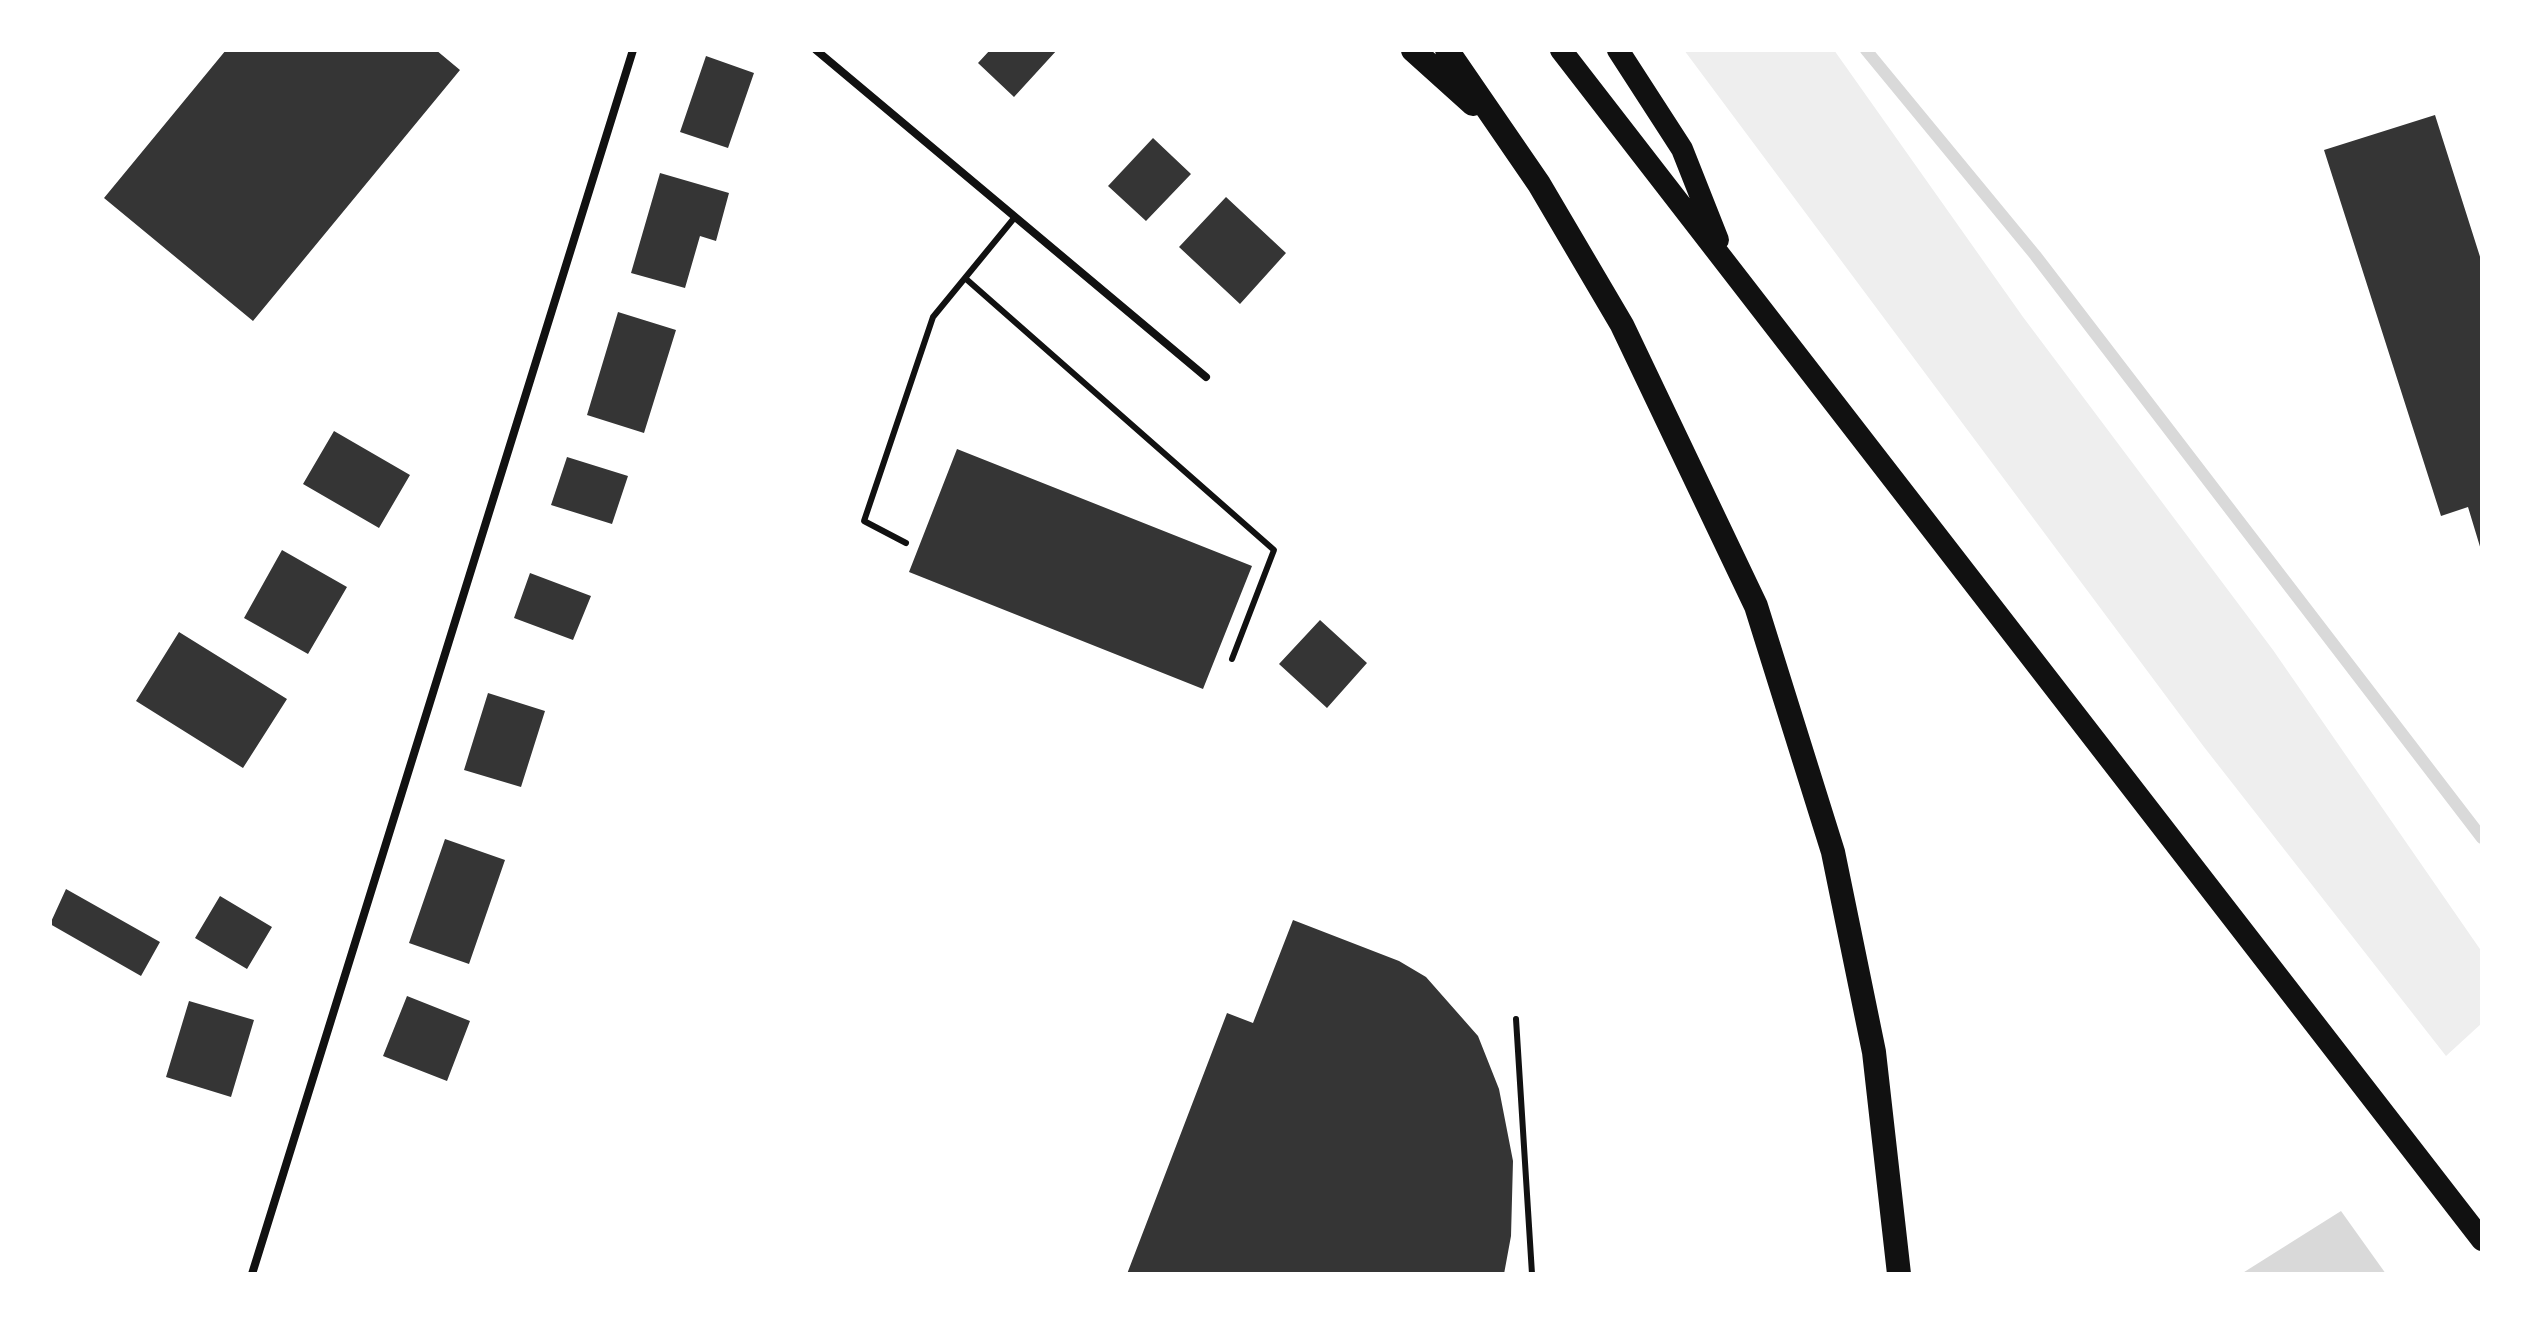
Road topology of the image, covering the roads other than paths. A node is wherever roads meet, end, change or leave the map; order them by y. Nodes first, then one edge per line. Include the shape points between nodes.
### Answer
1 (633, 50) edge
2 (816, 50) edge
3 (1413, 50) edge
4 (1447, 50) edge
5 (1561, 50) edge
6 (1618, 50) edge
7 (1505, 132) junction
8 (1015, 217) junction
9 (1729, 267) junction
10 (965, 278) junction
11 (1206, 377) dead end
12 (906, 543) dead end
13 (1232, 659) dead end
14 (1516, 1019) dead end
15 (2482, 1240) edge
16 (252, 1274) edge
17 (1532, 1274) edge
18 (1899, 1274) edge

1 - 16 street
2 - 8 street
3 - 7 highway
4 - 7 highway
5 - 9 highway
6 - 9 highway via 1682,149
7 - 18 highway via 1622,325 1756,606 1833,852 1874,1052
8 - 10 lane
8 - 11 street
9 - 15 highway
10 - 12 lane via 933,317 864,521
10 - 13 lane via 1274,550
14 - 17 lane

